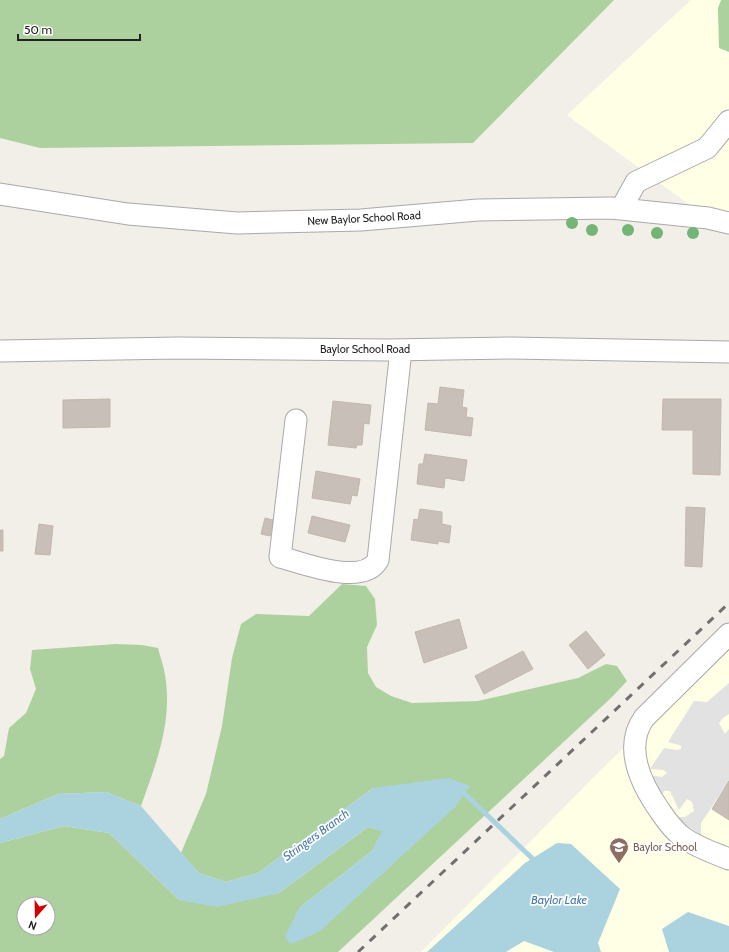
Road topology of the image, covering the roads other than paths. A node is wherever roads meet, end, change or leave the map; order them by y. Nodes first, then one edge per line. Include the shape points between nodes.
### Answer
1 (729, 121) edge
2 (0, 194) edge
3 (621, 209) junction
4 (729, 223) edge
5 (401, 350) junction
6 (0, 351) edge
7 (729, 352) edge
8 (296, 420) dead end
9 (729, 634) edge
10 (729, 859) edge

1 - 3 street via 707,148 636,182
2 - 3 street, New Baylor School Road via 128,214 237,223 361,220 478,210
3 - 4 street, New Baylor School Road via 708,218
5 - 6 street, Baylor School Road via 178,348
5 - 7 street, Baylor School Road via 511,348
5 - 8 street via 378,560 375,566 367,571 346,573 280,557
9 - 10 street via 644,718 637,727 634,738 636,765 644,788 666,819 683,837

